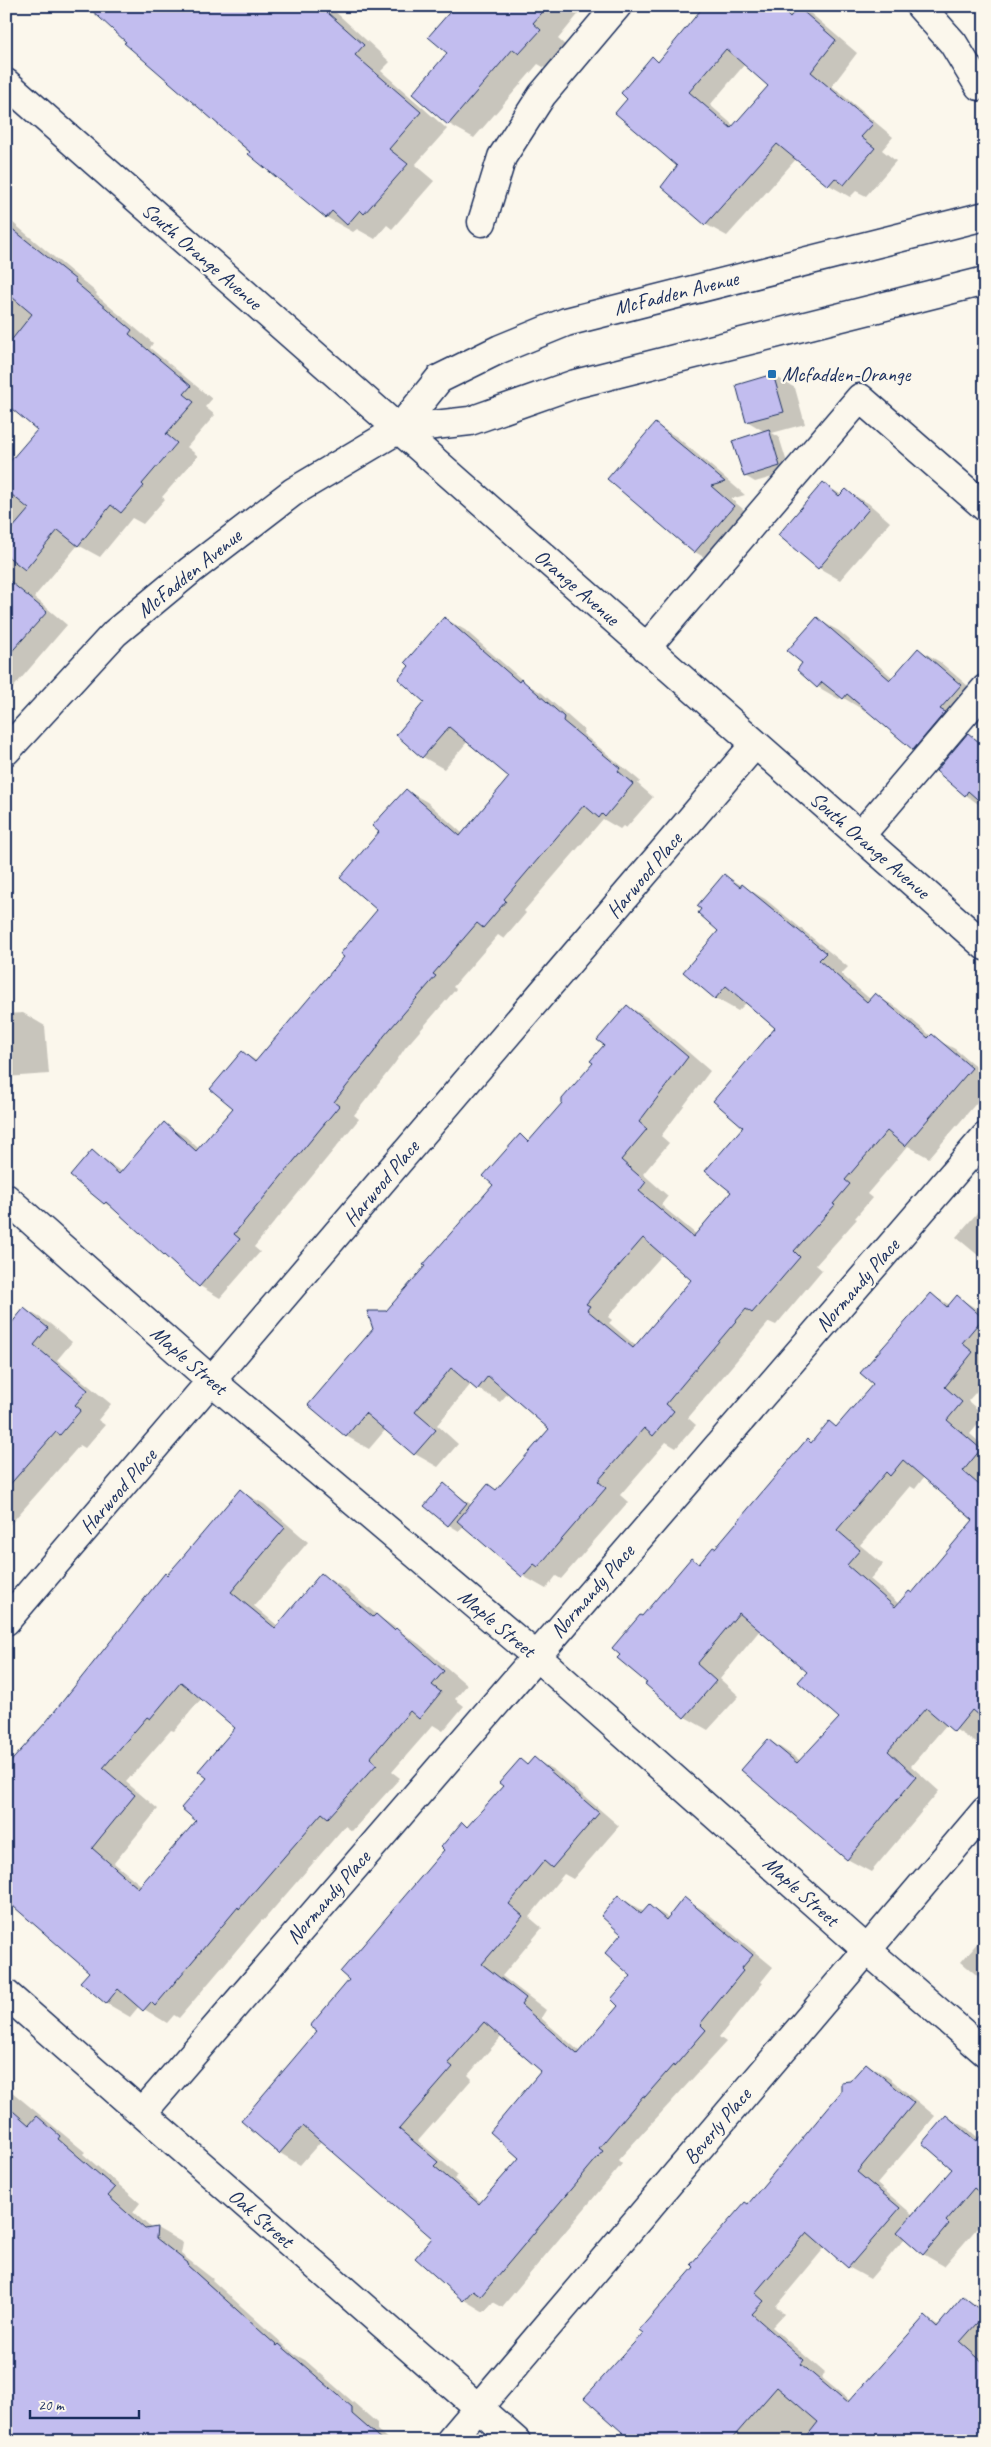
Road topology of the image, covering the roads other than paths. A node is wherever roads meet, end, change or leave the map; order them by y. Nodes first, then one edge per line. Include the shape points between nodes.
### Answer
1 (617, 6) edge
2 (920, 6) edge
3 (6, 83) edge
4 (979, 86) dead end
5 (985, 216) edge
6 (482, 222) dead end
7 (985, 281) edge
8 (399, 429) junction
9 (985, 507) edge
10 (646, 648) junction
11 (985, 689) edge
12 (755, 744) junction
13 (6, 750) edge
14 (860, 836) junction
15 (985, 946) edge
16 (985, 1137) edge
17 (6, 1198) edge
18 (212, 1382) junction
19 (6, 1621) edge
20 (536, 1656) junction
21 (985, 1811) edge
22 (867, 1950) junction
23 (6, 1994) edge
24 (985, 2052) edge
25 (142, 2113) junction
26 (478, 2408) junction
27 (450, 2441) edge
28 (516, 2441) edge

1 - 6 street via 542,95 502,157
2 - 4 street via 953,42
3 - 8 street, South Orange Avenue
5 - 8 street, McFadden Avenue via 566,322 439,379
7 - 8 street, McFadden Avenue via 575,384 470,421
8 - 10 street, Orange Avenue
8 - 13 street, McFadden Avenue via 293,492 191,570 115,633
9 - 10 street via 860,398
10 - 12 street, Orange Avenue
11 - 14 street
12 - 14 street, South Orange Avenue
12 - 18 street, Harwood Place
14 - 15 street, South Orange Avenue
16 - 20 street, Normandy Place
17 - 18 street, Maple Street
18 - 19 street, Harwood Place
18 - 20 street, Maple Street
20 - 22 street, Maple Street
20 - 25 street, Normandy Place
21 - 22 street, Beverly Place
22 - 24 street, Maple Street
22 - 26 street, Beverly Place
23 - 25 street, Oak Street
25 - 26 street, Oak Street
26 - 27 street, Beverly Place
26 - 28 street, Oak Street

